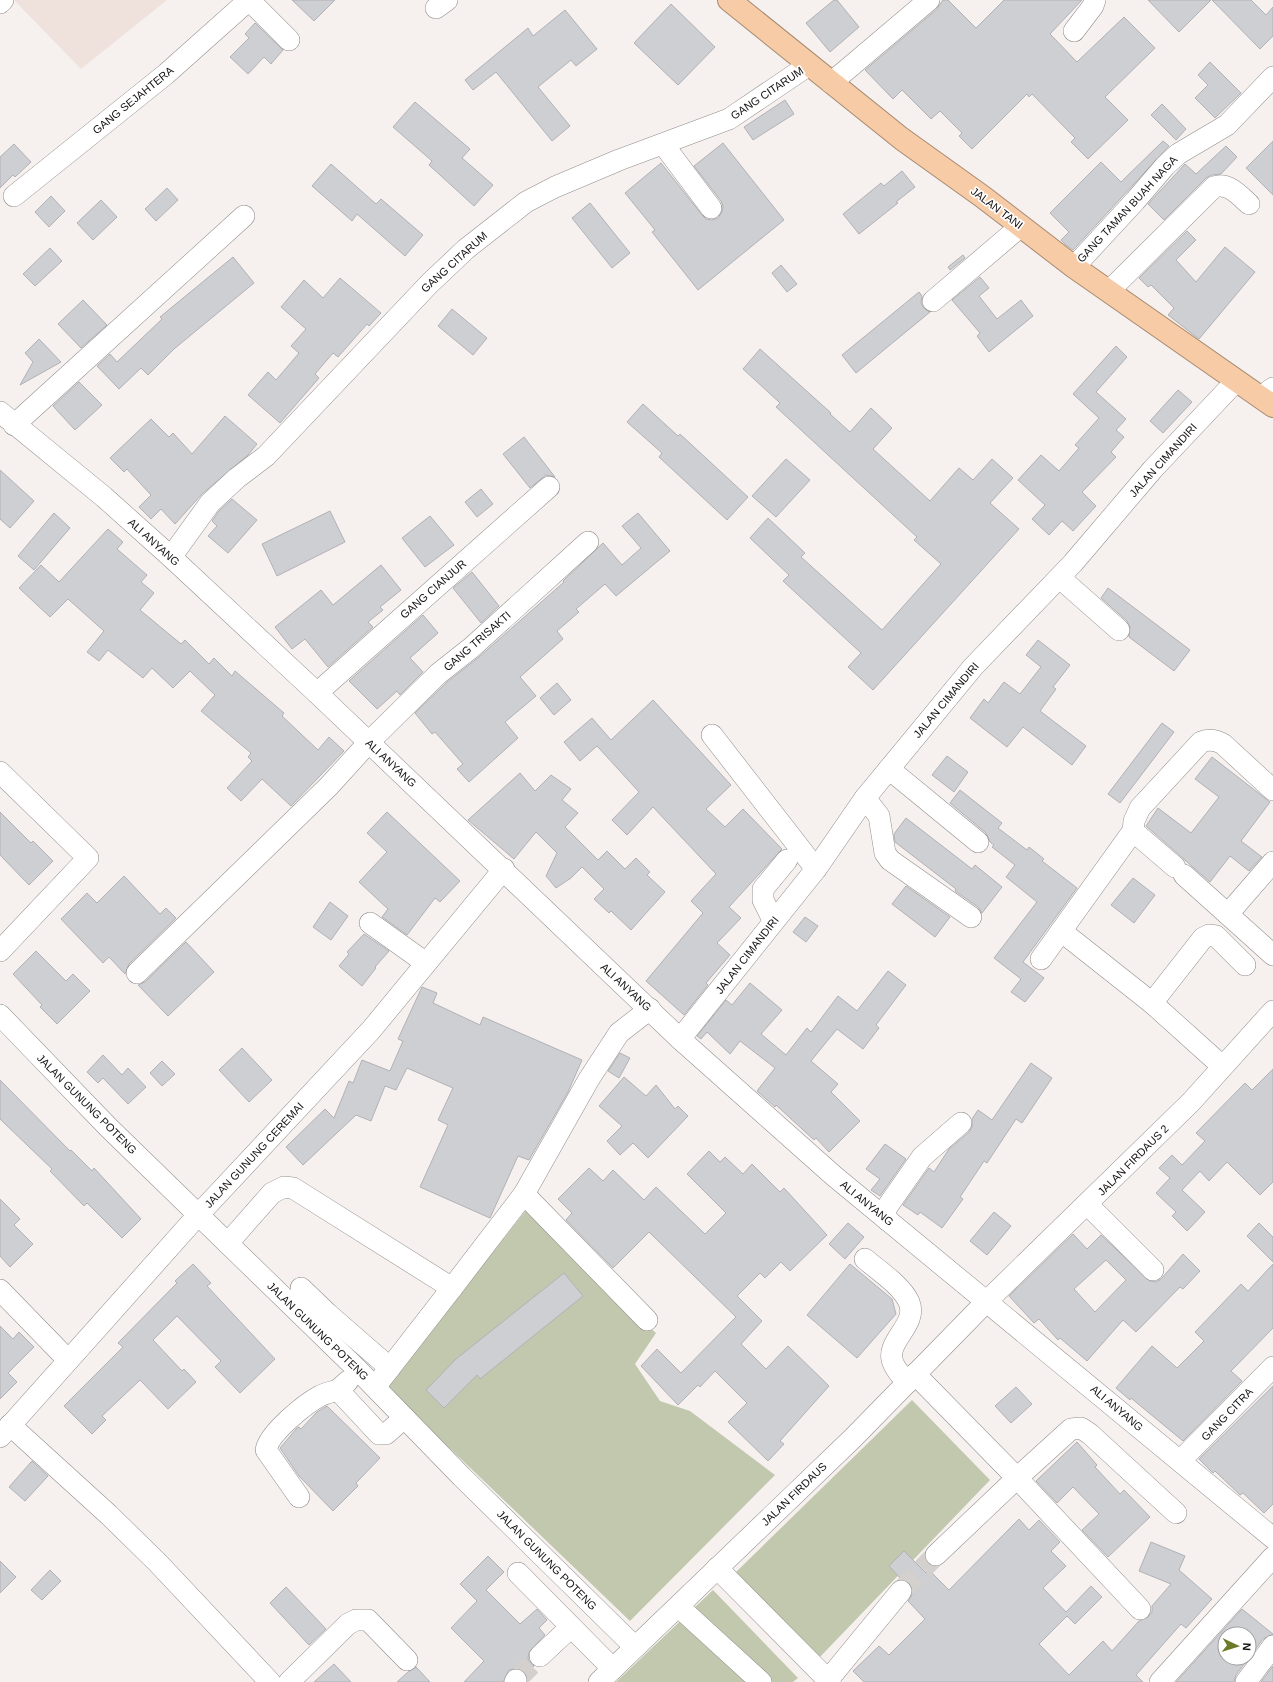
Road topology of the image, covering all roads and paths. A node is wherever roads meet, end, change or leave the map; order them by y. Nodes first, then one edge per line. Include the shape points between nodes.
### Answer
1 (3, 0) edge
2 (249, 0) edge
3 (729, 0) edge
4 (929, 0) edge
5 (1095, 0) edge
6 (0, 3) edge
7 (1074, 31) dead end
8 (289, 40) dead end
9 (809, 65) junction
10 (1273, 77) edge
11 (831, 83) junction
12 (663, 144) junction
13 (14, 196) dead end
14 (1249, 204) dead end
15 (711, 208) dead end
16 (244, 216) dead end
17 (1021, 226) junction
18 (1074, 267) junction
19 (1109, 291) junction
20 (933, 301) dead end
21 (1236, 381) junction
22 (1269, 397) edge
23 (7, 418) edge
24 (549, 487) dead end
25 (588, 542) dead end
26 (171, 557) junction
27 (1060, 578) junction
28 (1119, 630) dead end
29 (317, 692) junction
30 (712, 735) dead end
31 (369, 742) junction
32 (889, 769) junction
33 (0, 772) edge
34 (1273, 790) edge
35 (865, 798) junction
36 (1133, 831) junction
37 (978, 842) dead end
38 (787, 860) dead end
39 (1273, 862) edge
40 (816, 869) junction
41 (504, 870) junction
42 (1228, 914) junction
43 (971, 917) dead end
44 (773, 920) junction
45 (370, 923) dead end
46 (1061, 931) junction
47 (0, 951) edge
48 (1273, 955) edge
49 (1041, 959) dead end
50 (426, 963) junction
51 (1245, 964) dead end
52 (138, 973) dead end
53 (1152, 1003) junction
54 (650, 1009) junction
55 (1273, 1011) edge
56 (0, 1015) edge
57 (680, 1039) junction
58 (1222, 1066) junction
59 (961, 1123) dead end
60 (524, 1194) junction
61 (1087, 1204) junction
62 (199, 1214) junction
63 (888, 1220) junction
64 (228, 1243) junction
65 (865, 1259) dead end
66 (1153, 1270) dead end
67 (301, 1288) dead end
68 (452, 1288) junction
69 (0, 1290) edge
70 (986, 1302) junction
71 (647, 1320) dead end
72 (321, 1321) junction
73 (68, 1360) junction
74 (1273, 1367) edge
75 (390, 1368) junction
76 (358, 1370) junction
77 (911, 1378) junction
78 (375, 1387) junction
79 (338, 1390) junction
80 (404, 1418) junction
81 (5, 1431) edge
82 (1180, 1461) junction
83 (1017, 1478) junction
84 (299, 1497) dead end
85 (1176, 1513) dead end
86 (1273, 1538) edge
87 (936, 1555) tunnel mouth
88 (1273, 1557) edge
89 (717, 1568) junction
90 (518, 1573) dead end
91 (901, 1591) tunnel mouth
92 (679, 1607) junction
93 (1140, 1610) dead end
94 (571, 1627) junction
95 (1273, 1646) edge
96 (635, 1647) junction
97 (540, 1656) tunnel mouth
98 (407, 1660) dead end
99 (606, 1676) edge
100 (829, 1681) edge
101 (270, 1682) edge
102 (288, 1682) edge
103 (761, 1682) edge
104 (1160, 1682) edge
105 (1246, 1682) edge

1 - 6 street
2 - 8 street
2 - 13 street, GANG SEJAHTERA via 166,74
3 - 9 highway, JALAN TANI
4 - 11 street
5 - 7 street
9 - 11 highway, JALAN TANI
9 - 12 street, GANG CITARUM via 729,119
10 - 18 street, GANG TAMAN BUAH NAGA via 1228,125 1169,162
11 - 17 highway, JALAN TANI via 902,139
12 - 15 street
12 - 26 street, GANG CITARUM via 538,195 466,249 430,283 266,456 210,503
14 - 19 street via 1227,186 1214,187
16 - 23 street
17 - 18 highway, JALAN TANI
17 - 20 street
18 - 19 highway, JALAN TANI
19 - 21 highway, JALAN TANI
21 - 22 highway, JALAN TANI
21 - 27 street, JALAN CIMANDIRI via 1153,469
23 - 26 street, ALI ANYANG via 104,496
24 - 29 street, GANG CIANJUR
25 - 31 street, GANG TRISAKTI via 471,648 438,674
26 - 29 street, ALI ANYANG
27 - 28 street
27 - 32 street, JALAN CIMANDIRI via 973,667
29 - 31 street, ALI ANYANG
30 - 40 street
31 - 41 street, ALI ANYANG
31 - 52 street, GANG TRISAKTI via 329,786
32 - 35 street, JALAN CIMANDIRI
32 - 37 street
33 - 47 street via 88,858
34 - 36 street via 1223,744 1207,740 1201,742 1140,808
35 - 40 street, JALAN CIMANDIRI
35 - 43 street via 879,816 885,853 890,860
36 - 42 street
36 - 46 street
38 - 44 street via 763,889 762,900
39 - 42 street
40 - 44 street, JALAN CIMANDIRI
41 - 50 street, JALAN GUNUNG CEREMAI
41 - 54 street, ALI ANYANG
42 - 48 street
44 - 57 street, JALAN CIMANDIRI
45 - 50 street
46 - 49 street
46 - 53 street
50 - 62 street, JALAN GUNUNG CEREMAI via 371,1030
51 - 53 street via 1216,936 1209,935 1203,938
53 - 58 street
54 - 57 street, ALI ANYANG
54 - 60 street via 619,1033 589,1079
55 - 58 street, JALAN FIRDAUS 2
56 - 62 street, JALAN GUNUNG POTENG via 108,1128
57 - 63 street, ALI ANYANG via 834,1176
58 - 61 street, JALAN FIRDAUS 2 via 1191,1102
59 - 63 street via 922,1157 885,1210
60 - 68 street
60 - 71 street
61 - 66 street
61 - 70 street, JALAN FIRDAUS 2
62 - 64 street, JALAN GUNUNG POTENG
62 - 73 street, JALAN GUNUNG CEREMAI
63 - 70 street, ALI ANYANG
64 - 68 street via 272,1193 284,1187 293,1188
64 - 72 street, JALAN GUNUNG POTENG
65 - 77 street via 902,1292 910,1304 910,1321 896,1341 892,1356 893,1364
67 - 72 street
68 - 75 street
69 - 73 street
70 - 77 street, JALAN FIRDAUS
70 - 82 street, ALI ANYANG
72 - 75 street
72 - 76 street, JALAN GUNUNG POTENG
73 - 81 street, JALAN GUNUNG CEREMAI
74 - 82 street, GANG CITRA
75 - 78 street
76 - 78 street, JALAN GUNUNG POTENG
76 - 79 street
77 - 83 street
77 - 89 street, JALAN FIRDAUS via 853,1438 745,1534
78 - 80 street, JALAN GUNUNG POTENG
79 - 80 street via 380,1434 386,1434
79 - 84 street via 321,1395 302,1408 267,1445 266,1450
80 - 96 street, JALAN GUNUNG POTENG
81 - 101 street via 109,1516 158,1563
82 - 86 street, ALI ANYANG
83 - 85 street via 1071,1429 1081,1428
83 - 87 street
83 - 93 street
88 - 104 street
89 - 92 street, JALAN FIRDAUS
89 - 100 street
90 - 94 street
91 - 100 street
92 - 96 street, JALAN FIRDAUS
92 - 103 street
94 - 97 street
94 - 99 street
95 - 105 street
96 - 99 street, JALAN FIRDAUS
98 - 102 street via 368,1620 356,1620 336,1634

